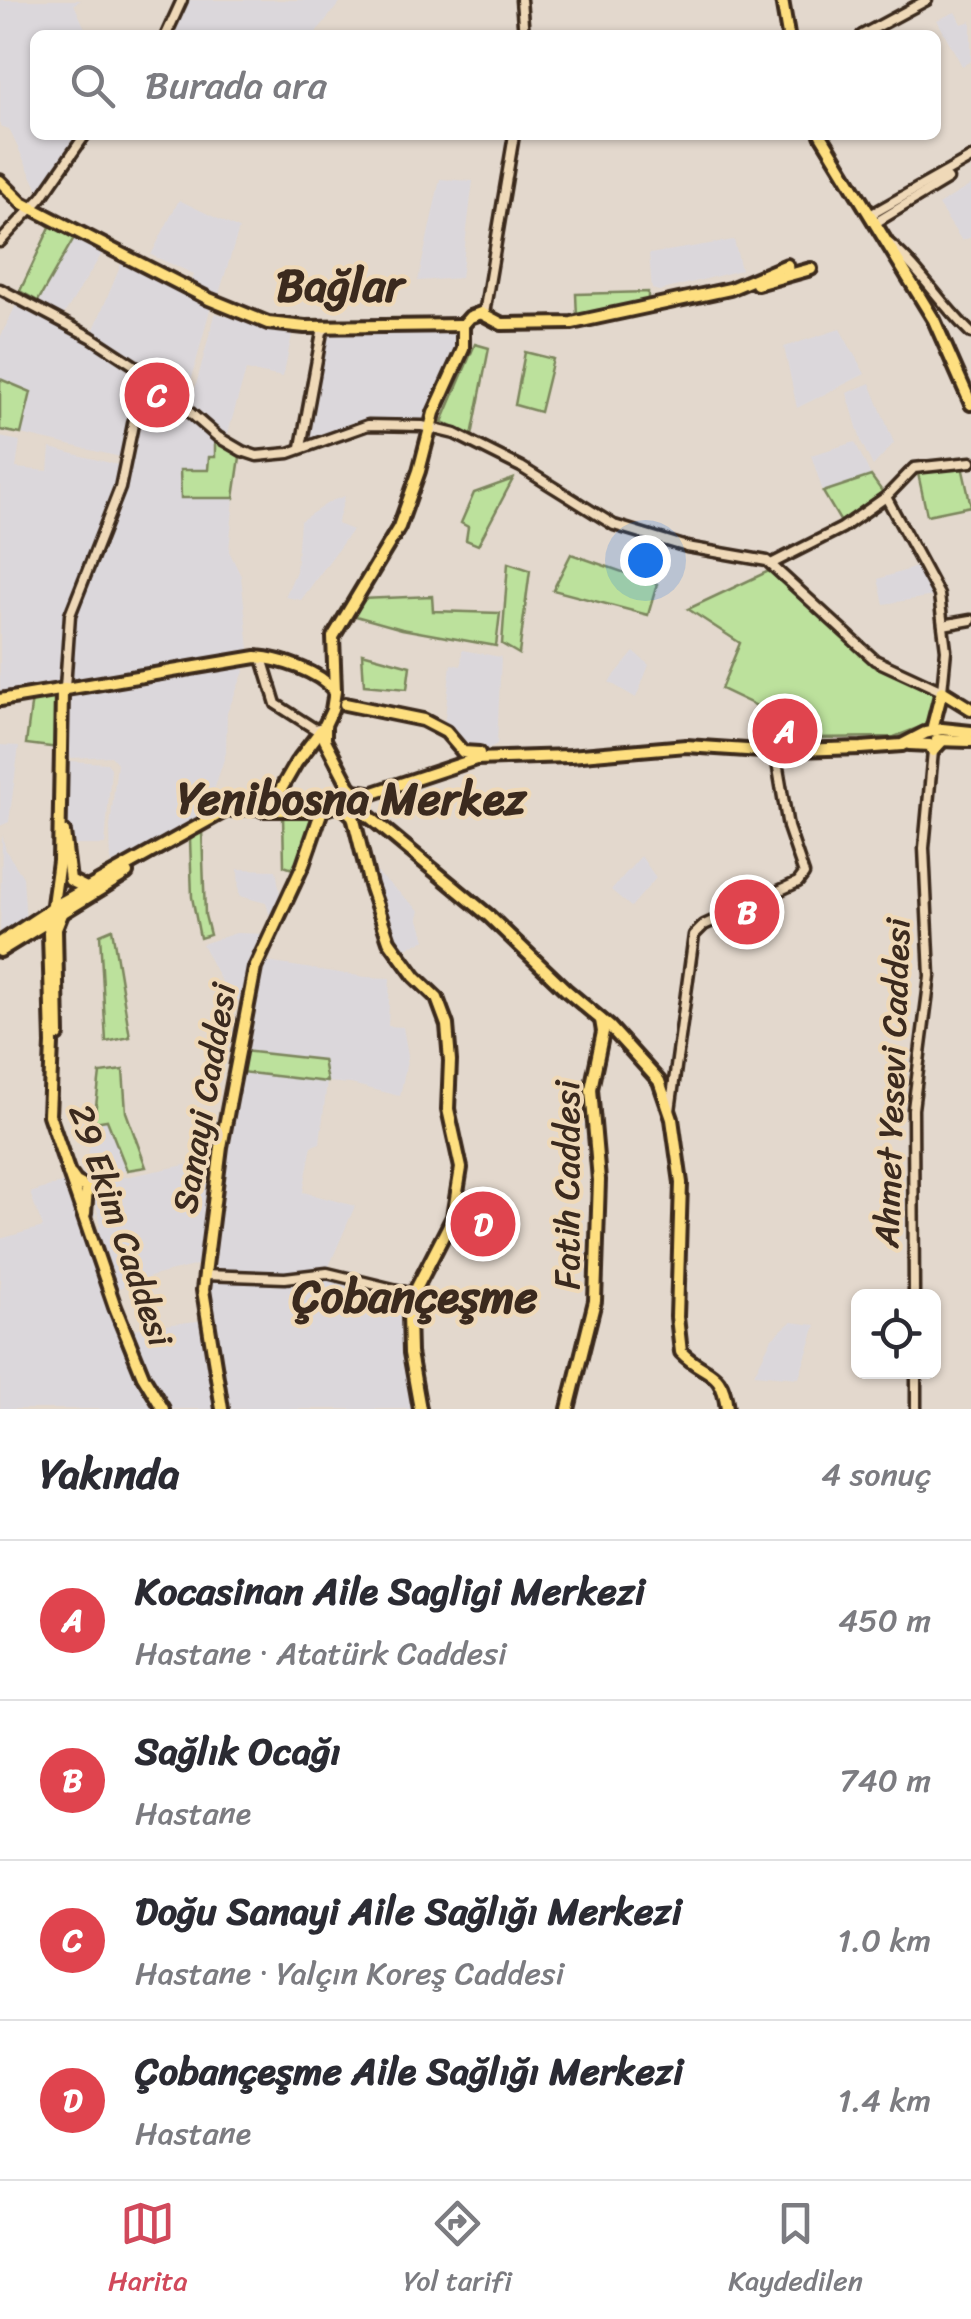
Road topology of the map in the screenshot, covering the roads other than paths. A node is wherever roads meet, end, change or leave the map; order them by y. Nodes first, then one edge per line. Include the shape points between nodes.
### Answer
1 (182, 0) edge
2 (521, 0) edge
3 (779, 0) edge
4 (927, 0) edge
5 (168, 30) edge
6 (524, 30) edge
7 (785, 30) edge
8 (871, 30) edge
9 (82, 140) edge
10 (513, 140) edge
11 (823, 140) edge
12 (971, 161) edge
13 (0, 181) edge
14 (42, 197) junction
15 (858, 201) junction
16 (32, 208) junction
17 (46, 214) junction
18 (872, 219) junction
19 (886, 241) junction
20 (0, 242) edge
21 (811, 269) dead end
22 (0, 290) edge
23 (916, 293) junction
24 (481, 314) junction
25 (463, 328) junction
26 (325, 329) junction
27 (971, 332) edge
28 (148, 375) junction
29 (971, 404) edge
30 (433, 428) junction
31 (301, 447) junction
32 (971, 462) edge
33 (886, 497) junction
34 (771, 564) junction
35 (971, 620) edge
36 (943, 625) junction
37 (262, 658) junction
38 (64, 688) junction
39 (335, 691) junction
40 (942, 691) junction
41 (0, 700) edge
42 (958, 702) junction
43 (345, 704) junction
44 (971, 709) edge
45 (332, 710) junction
46 (948, 724) junction
47 (325, 725) junction
48 (308, 726) junction
49 (932, 729) junction
50 (971, 730) edge
51 (312, 740) junction
52 (943, 740) junction
53 (971, 741) edge
54 (902, 742) junction
55 (454, 743) junction
56 (774, 750) junction
57 (933, 751) junction
58 (449, 766) junction
59 (349, 786) junction
60 (276, 798) junction
61 (361, 800) junction
62 (338, 806) junction
63 (322, 810) junction
64 (280, 812) junction
65 (64, 832) junction
66 (87, 888) junction
67 (59, 906) junction
68 (48, 925) junction
69 (0, 947) edge
70 (59, 1000) junction
71 (605, 1026) junction
72 (670, 1112) junction
73 (80, 1191) junction
74 (204, 1275) junction
75 (914, 1289) edge
76 (414, 1294) junction
77 (916, 1379) edge
78 (163, 1409) edge
79 (222, 1409) edge
80 (420, 1409) edge
81 (568, 1409) edge
82 (727, 1409) edge
83 (916, 1409) edge

1 - 5 street
2 - 6 street
3 - 7 main road
4 - 8 street
9 - 14 street
10 - 24 street
11 - 15 main road
12 - 18 street
13 - 16 main road
14 - 16 street
14 - 17 main road
15 - 18 main road
15 - 23 main road
16 - 17 main road
16 - 20 street
16 - 26 main road via 224,311 268,327
17 - 26 main road via 231,309 286,327
18 - 19 main road
19 - 23 main road
19 - 27 street
21 - 24 main road via 787,269 728,296 562,327 497,324
22 - 28 street
23 - 29 main road
24 - 25 main road via 470,316
25 - 26 main road
25 - 30 main road via 463,349
26 - 31 street
28 - 31 street via 242,452 259,456
28 - 38 street via 120,488 70,615
30 - 31 street via 368,425
30 - 34 street via 521,467 614,525
30 - 39 main road via 399,527 336,628
30 - 43 main road via 406,524 340,629 339,697
32 - 33 street via 914,468
33 - 34 street
33 - 36 street via 933,580
34 - 40 street via 875,660
35 - 36 street
36 - 40 street
37 - 38 main road
37 - 39 main road via 308,672
37 - 48 street via 274,702
38 - 41 main road
38 - 65 main road
38 - 67 main road
39 - 45 main road
40 - 42 main road
40 - 49 main road
42 - 44 main road
42 - 46 main road via 942,707
43 - 45 main road
43 - 55 main road via 423,720
45 - 47 main road
46 - 49 main road
46 - 50 main road
47 - 48 street
47 - 51 main road
47 - 59 main road via 324,740
48 - 51 street
49 - 50 main road
49 - 52 main road via 930,738
49 - 54 main road
51 - 60 main road
51 - 62 main road via 322,742 344,784 346,796
52 - 53 main road
52 - 57 main road
54 - 55 main road via 682,742 469,754
54 - 56 main road
54 - 57 main road
55 - 58 main road via 458,758
56 - 58 main road via 686,746 580,760 476,759
56 - 72 street via 804,874 694,935
57 - 75 street, Ahmet Yesevi Caddesi via 924,848 930,976 912,1130
58 - 61 main road
59 - 61 main road
59 - 61 main road
60 - 64 main road
60 - 66 main road via 267,806 225,811
61 - 62 main road
61 - 71 main road
62 - 63 main road
62 - 76 main road via 353,816 390,941 436,998 447,1025 448,1109 460,1187 453,1218
63 - 64 main road
63 - 74 main road, Sanayi Caddesi via 250,985
64 - 67 main road via 226,815
65 - 66 main road via 70,880
65 - 67 main road
66 - 67 main road
67 - 68 main road
67 - 69 main road
67 - 70 main road, 29 Ekim Caddesi
68 - 69 main road
68 - 70 main road
68 - 73 main road, 29 Ekim Caddesi via 49,1114
70 - 73 main road, 29 Ekim Caddesi via 54,1114
71 - 72 main road via 659,1081
71 - 81 main road, Fatih Caddesi via 590,1089 599,1180 595,1300
72 - 82 main road via 682,1198 681,1352 717,1376
73 - 78 main road, 29 Ekim Caddesi via 142,1376
74 - 76 street via 327,1273
74 - 79 main road, Sanayi Caddesi
76 - 80 main road via 408,1330
77 - 83 street

